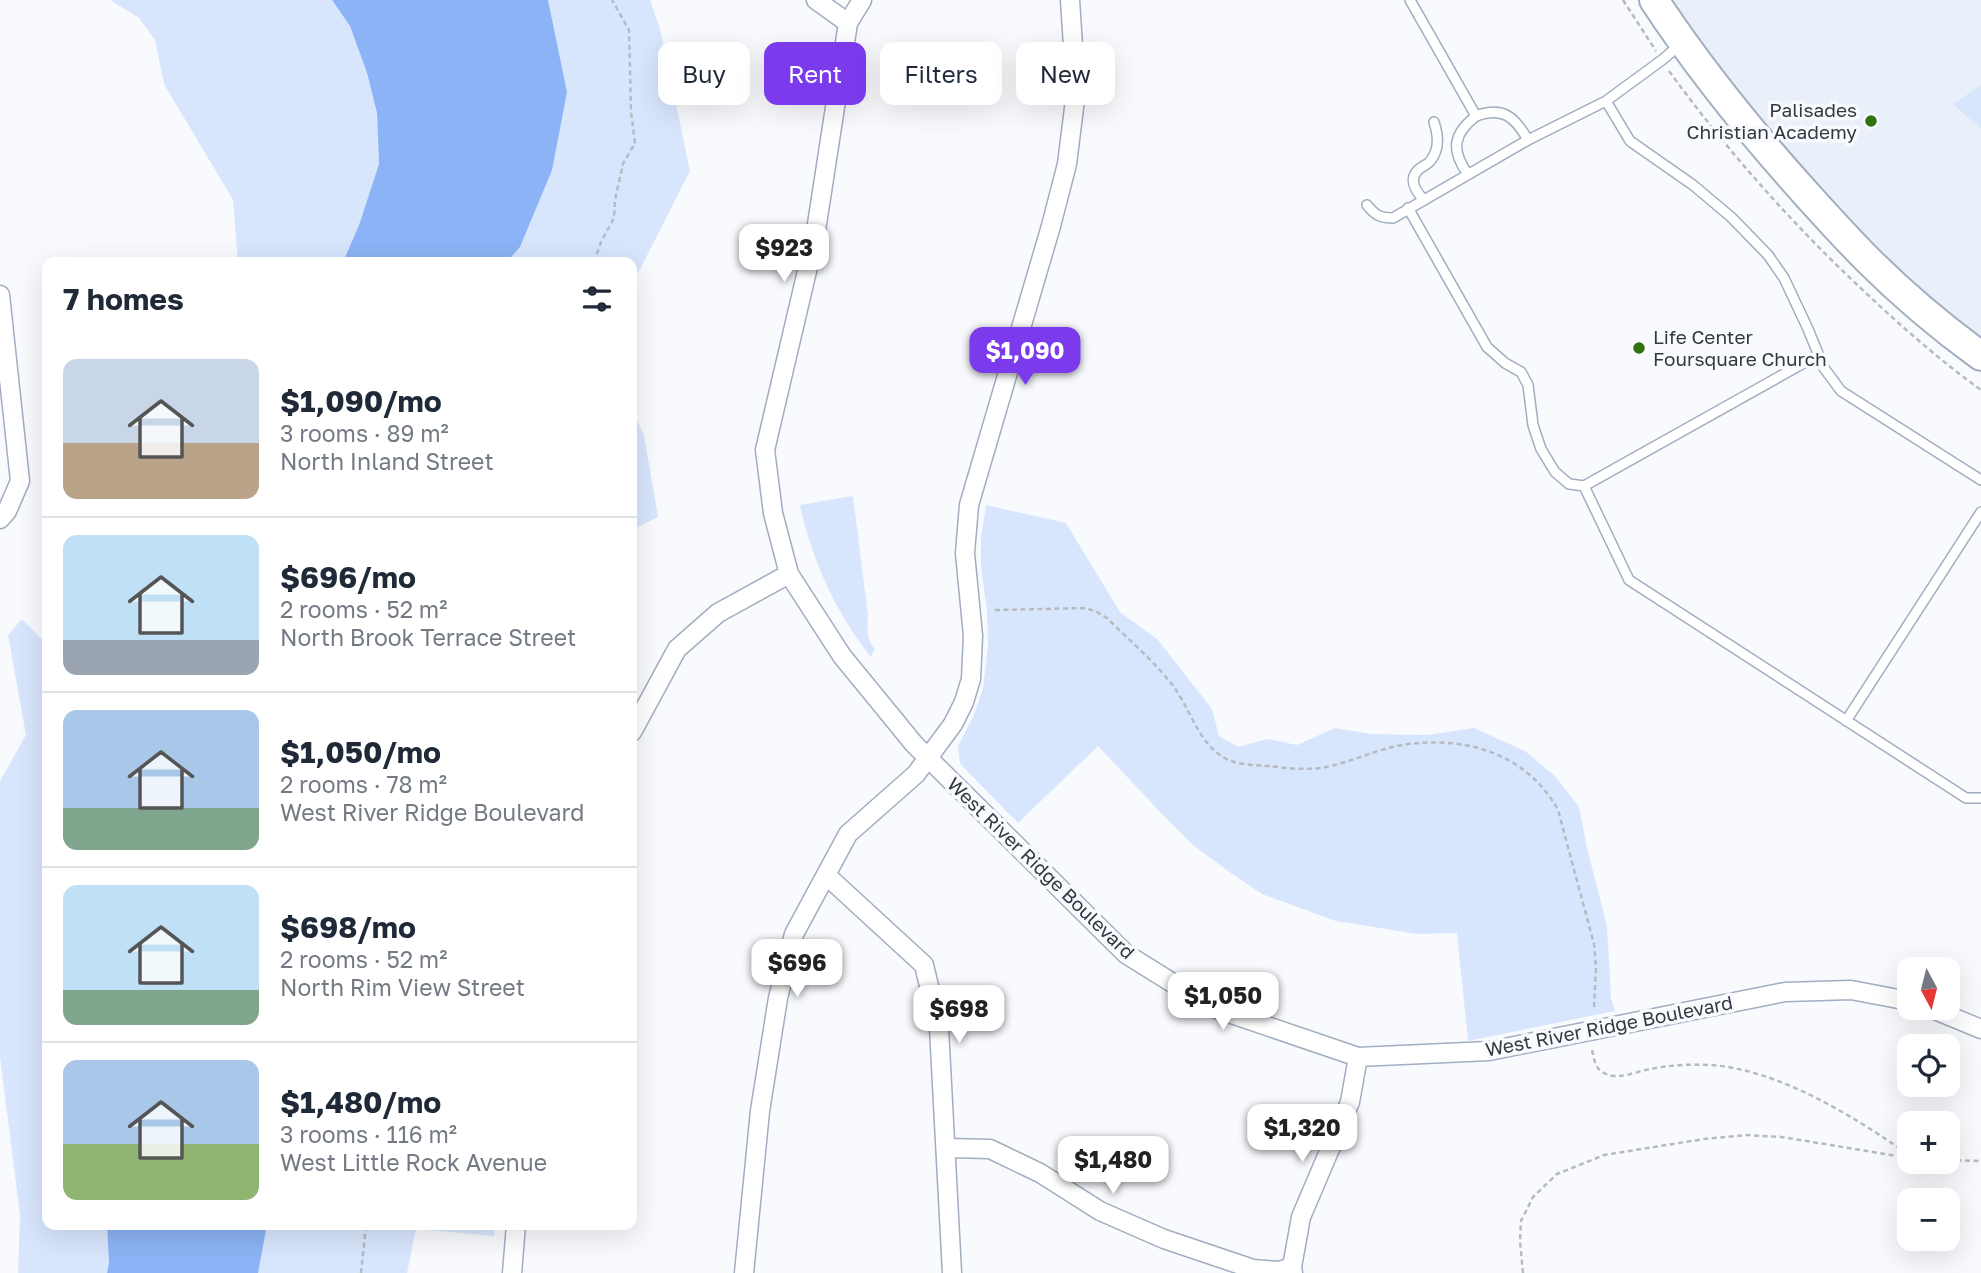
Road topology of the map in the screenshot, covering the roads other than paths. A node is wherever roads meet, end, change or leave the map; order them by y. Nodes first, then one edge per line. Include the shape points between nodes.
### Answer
1 (816, 0) edge
2 (862, 0) edge
3 (1070, 0) edge
4 (1410, 0) edge
5 (1654, 0) edge
6 (848, 23) junction
7 (1683, 42) junction
8 (1606, 101) junction
9 (1476, 116) junction
10 (1434, 122) dead end
11 (1528, 140) junction
12 (1467, 173) junction
13 (1423, 200) junction
14 (1367, 205) dead end
15 (1408, 208) junction
16 (0, 295) edge
17 (1818, 355) junction
18 (1981, 356) edge
19 (1981, 480) edge
20 (1584, 486) junction
21 (1981, 512) edge
22 (0, 519) edge
23 (789, 574) junction
24 (1846, 721) junction
25 (637, 723) edge
26 (928, 758) junction
27 (1981, 798) edge
28 (826, 875) junction
29 (1897, 999) edge
30 (1960, 1019) edge
31 (1980, 1026) edge
32 (1358, 1057) junction
33 (947, 1148) junction
34 (516, 1230) edge
35 (1292, 1270) edge
36 (512, 1273) edge
37 (744, 1273) edge
38 (952, 1273) edge

1 - 6 street
2 - 6 street
3 - 26 street via 1076,92 1067,164 970,505 965,553 973,636 971,679 953,724
4 - 9 lane
5 - 7 main road
6 - 23 street, West River Ridge Boulevard via 815,237 765,450 773,513
7 - 8 lane
7 - 18 main road via 1764,147 1868,260
8 - 11 lane
8 - 17 lane via 1630,141 1693,185 1768,255 1784,278
9 - 11 lane via 1511,116
9 - 12 lane via 1459,134 1457,145 1457,156
10 - 13 lane via 1439,136 1435,155 1417,170 1413,180
11 - 12 lane
12 - 13 lane
13 - 15 lane
14 - 15 lane via 1385,218
15 - 20 lane via 1487,347 1521,372 1528,385 1541,449 1555,472 1569,484
16 - 22 street via 20,481
17 - 19 lane via 1841,391
17 - 20 lane
20 - 24 lane via 1629,580
21 - 24 lane
23 - 25 street via 718,613 677,649
23 - 26 street, West River Ridge Boulevard via 842,656
24 - 27 lane via 1966,798
26 - 28 street via 848,834
26 - 32 street, West River Ridge Boulevard via 1126,954 1211,1007
28 - 33 street via 924,965 939,1028
28 - 37 street via 794,934 778,998
29 - 32 street, West River Ridge Boulevard via 1851,989 1785,992 1489,1051
30 - 31 street
32 - 35 street via 1350,1102 1301,1217
33 - 35 street via 990,1149 1040,1173 1100,1211 1164,1239 1252,1269
33 - 38 street
34 - 36 street

